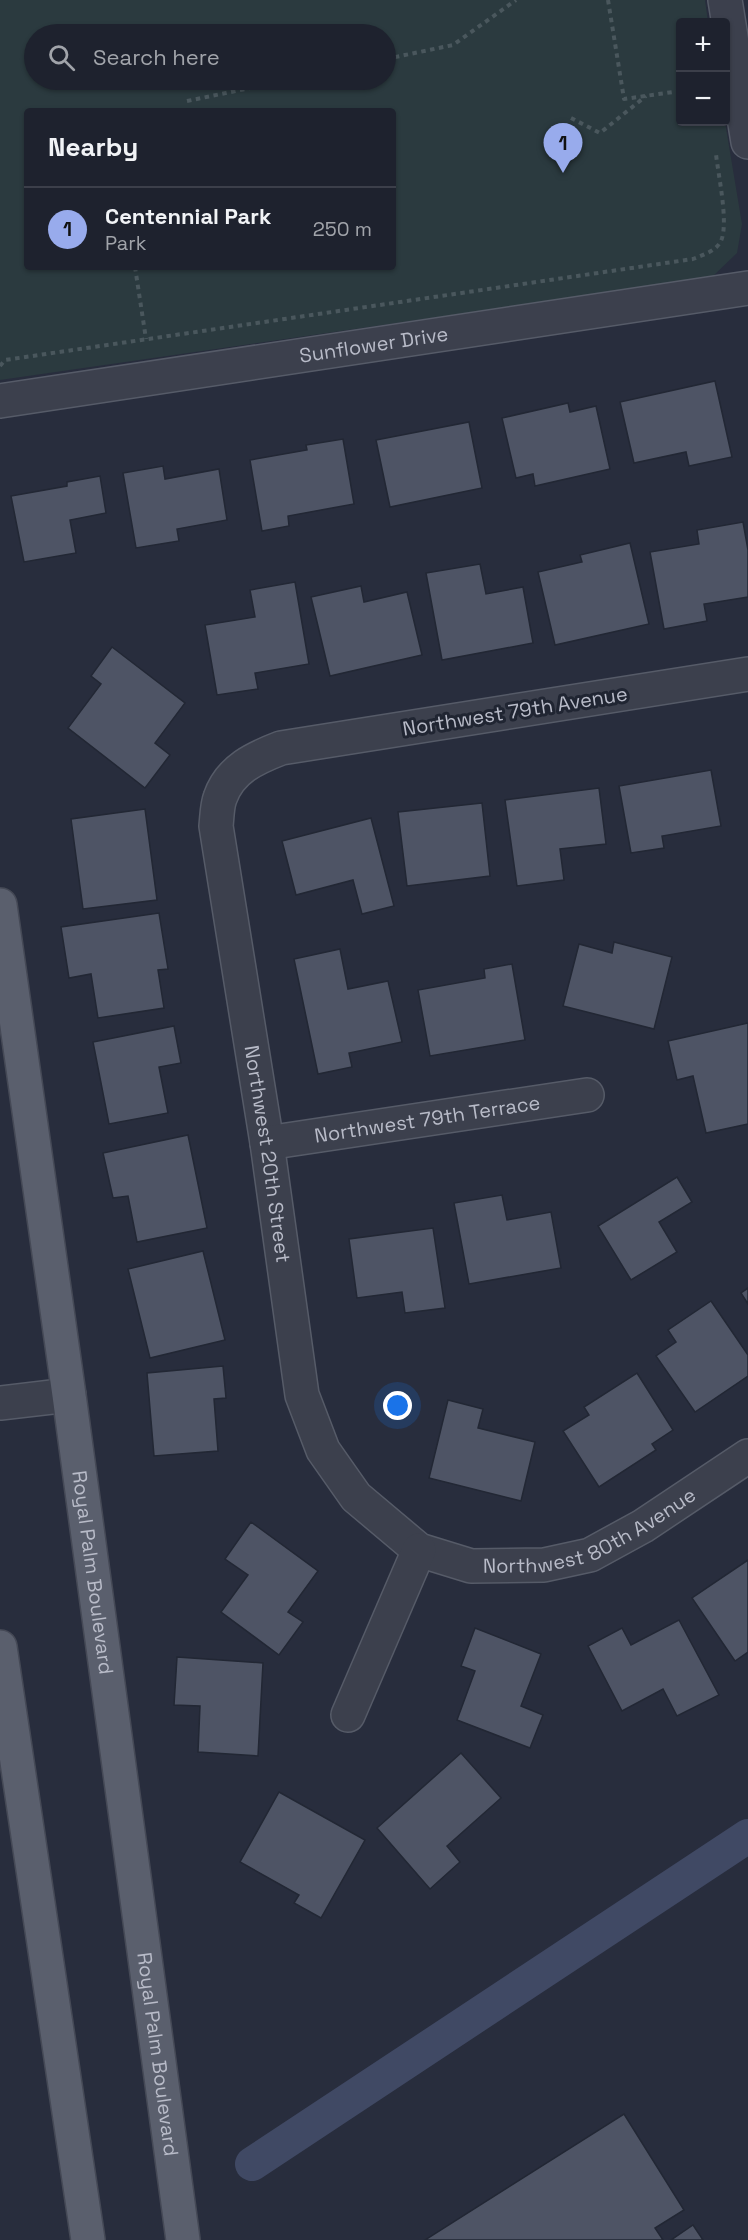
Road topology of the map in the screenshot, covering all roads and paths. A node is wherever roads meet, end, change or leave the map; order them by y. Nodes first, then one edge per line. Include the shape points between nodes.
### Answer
1 (516, 0) edge
2 (608, 0) edge
3 (725, 0) edge
4 (396, 57) edge
5 (241, 90) edge
6 (676, 92) edge
7 (646, 96) junction
8 (187, 101) dead end
9 (571, 118) dead end
10 (748, 142) edge
11 (715, 144) dead end
12 (135, 270) edge
13 (748, 288) edge
14 (146, 339) junction
15 (0, 366) edge
16 (0, 401) edge
17 (748, 674) edge
18 (281, 748) joint
19 (0, 905) edge
20 (587, 1095) dead end
21 (267, 1143) junction
22 (69, 1395) junction
23 (0, 1403) edge
24 (748, 1456) edge
25 (419, 1550) junction
26 (0, 1647) edge
27 (348, 1715) dead end
28 (88, 2240) edge
29 (183, 2240) edge

1 - 4 path via 453,45
2 - 7 path via 624,99
3 - 10 street
5 - 8 path
6 - 7 path
7 - 9 path via 600,133
11 - 14 path via 724,218 721,241 709,253 693,259
12 - 14 path
13 - 16 street, Sunflower Drive
14 - 15 path via 5,360
17 - 18 street, Northwest 79th Avenue
18 - 21 street, Northwest 20th Street via 253,759 232,776 220,797 216,826
19 - 22 main road, Royal Palm Boulevard
20 - 21 street, Northwest 79th Terrace
21 - 25 street, Northwest 20th Street via 302,1395 322,1450 356,1497
22 - 23 street
22 - 29 main road, Royal Palm Boulevard
24 - 25 street, Northwest 80th Avenue via 644,1526 590,1555 544,1565 471,1566
25 - 27 street
26 - 28 main road

